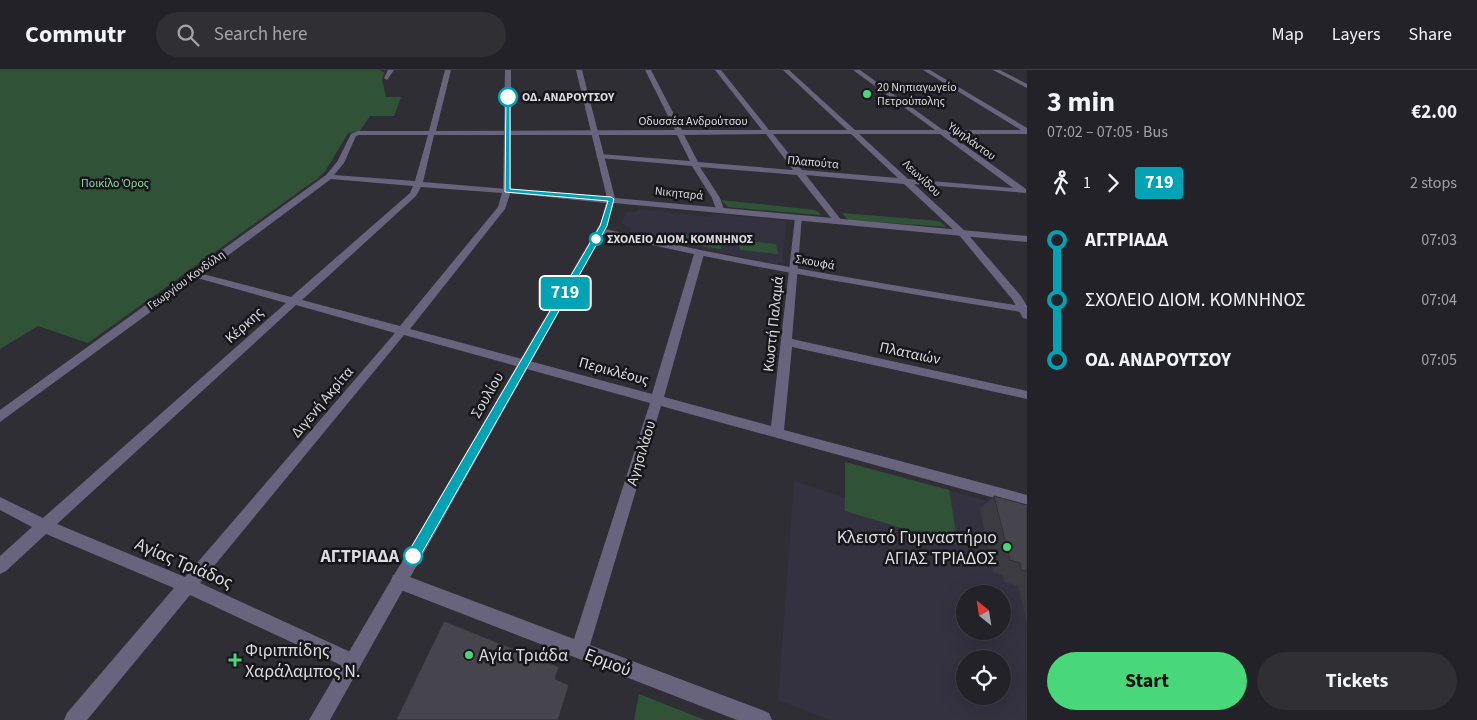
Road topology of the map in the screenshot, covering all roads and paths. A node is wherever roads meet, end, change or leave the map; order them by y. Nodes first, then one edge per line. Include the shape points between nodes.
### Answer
1 (391, 70) edge
2 (448, 70) edge
3 (508, 70) edge
4 (578, 70) edge
5 (648, 70) edge
6 (718, 70) edge
7 (786, 70) edge
8 (856, 70) edge
9 (926, 70) edge
10 (996, 70) edge
11 (387, 78) dead end
12 (1027, 86) edge
13 (431, 132) junction
14 (507, 132) junction
15 (594, 132) junction
16 (680, 132) junction
17 (766, 132) junction
18 (854, 132) junction
19 (941, 132) junction
20 (1027, 132) edge
21 (358, 133) joint
22 (600, 156) junction
23 (695, 164) junction
24 (799, 172) junction
25 (329, 177) junction
26 (908, 182) junction
27 (418, 185) junction
28 (507, 190) junction
29 (1025, 192) edge
30 (611, 199) junction
31 (720, 210) junction
32 (799, 218) junction
33 (838, 221) junction
34 (601, 231) junction
35 (962, 233) junction
36 (1027, 239) edge
37 (699, 254) junction
38 (794, 272) junction
39 (193, 274) junction
40 (294, 302) junction
41 (1026, 312) edge
42 (403, 330) junction
43 (787, 342) junction
44 (524, 364) junction
45 (1027, 395) edge
46 (657, 400) junction
47 (0, 417) edge
48 (777, 433) junction
49 (1027, 501) edge
50 (0, 503) edge
51 (44, 526) junction
52 (0, 566) edge
53 (398, 581) junction
54 (188, 586) junction
55 (579, 651) junction
56 (351, 661) junction
57 (74, 720) edge
58 (319, 720) edge
59 (762, 720) edge

1 - 11 street
2 - 13 street, Κέρκης
3 - 14 street, Διγενή Ακρίτα
4 - 15 street, Σουλίου
5 - 16 street
6 - 17 street
7 - 18 street, Λεωνίδου
8 - 19 street, Υψηλάντου
9 - 20 street
10 - 12 street
13 - 14 street, Οδυσσέα Ανδρούτσου
13 - 21 street, Οδυσσέα Ανδρούτσου
13 - 27 street, Κέρκης
14 - 15 street, Οδυσσέα Ανδρούτσου
14 - 28 street, Διγενή Ακρίτα
15 - 16 street, Οδυσσέα Ανδρούτσου
15 - 22 street, Σουλίου
16 - 17 street, Οδυσσέα Ανδρούτσου
16 - 23 street
17 - 18 street, Οδυσσέα Ανδρούτσου
17 - 24 street
18 - 19 street, Οδυσσέα Ανδρούτσου
18 - 26 street, Λεωνίδου
19 - 20 street, Οδυσσέα Ανδρούτσου
19 - 29 street, Υψηλάντου
21 - 25 street, Γεωργίου Κονδύλη
22 - 23 street, Πλαπούτα
22 - 30 street, Σουλίου
23 - 24 street, Πλαπούτα
23 - 31 street
24 - 26 street, Πλαπούτα
24 - 33 street
25 - 27 street, Νικηταρά
25 - 39 street, Γεωργίου Κονδύλη
26 - 29 street, Πλαπούτα
26 - 35 street, Λεωνίδου
27 - 28 street, Νικηταρά
27 - 40 street, Κέρκης via 413,194
28 - 30 street, Νικηταρά
28 - 42 street, Διγενή Ακρίτα via 502,207
30 - 31 street, Νικηταρά
30 - 34 street, Σουλίου
31 - 32 street, Νικηταρά
32 - 33 street, Νικηταρά
32 - 38 street, Κωστή Παλαμά
33 - 35 street, Νικηταρά
34 - 37 street, Σκουφά
34 - 44 street, Σουλίου
35 - 36 street, Νικηταρά
35 - 41 street, Λεωνίδου
37 - 38 street, Σκουφά
37 - 46 street, Αγησιλάου
38 - 41 street, Σκουφά
38 - 43 street, Κωστή Παλαμά
39 - 40 street, Περικλέους
39 - 47 street, Γεωργίου Κονδύλη
40 - 42 street, Περικλέους
40 - 51 street, Κέρκης
42 - 44 street, Περικλέους
42 - 54 street, Διγενή Ακρίτα
43 - 45 street, Πλαταιών
43 - 48 street, Κωστή Παλαμά
44 - 46 street, Περικλέους
44 - 53 street, Σουλίου
46 - 48 street, Περικλέους
46 - 55 street, Αγησιλάου
48 - 49 street, Περικλέους
50 - 51 street, Αγίας Τριάδος
51 - 52 street, Κέρκης
51 - 54 street, Αγίας Τριάδος
53 - 55 street, Ερμού
53 - 56 street, Σουλίου
54 - 56 street, Αγίας Τριάδος
54 - 57 street, Διγενή Ακρίτα
55 - 59 street, Ερμού
56 - 58 street, Σουλίου

